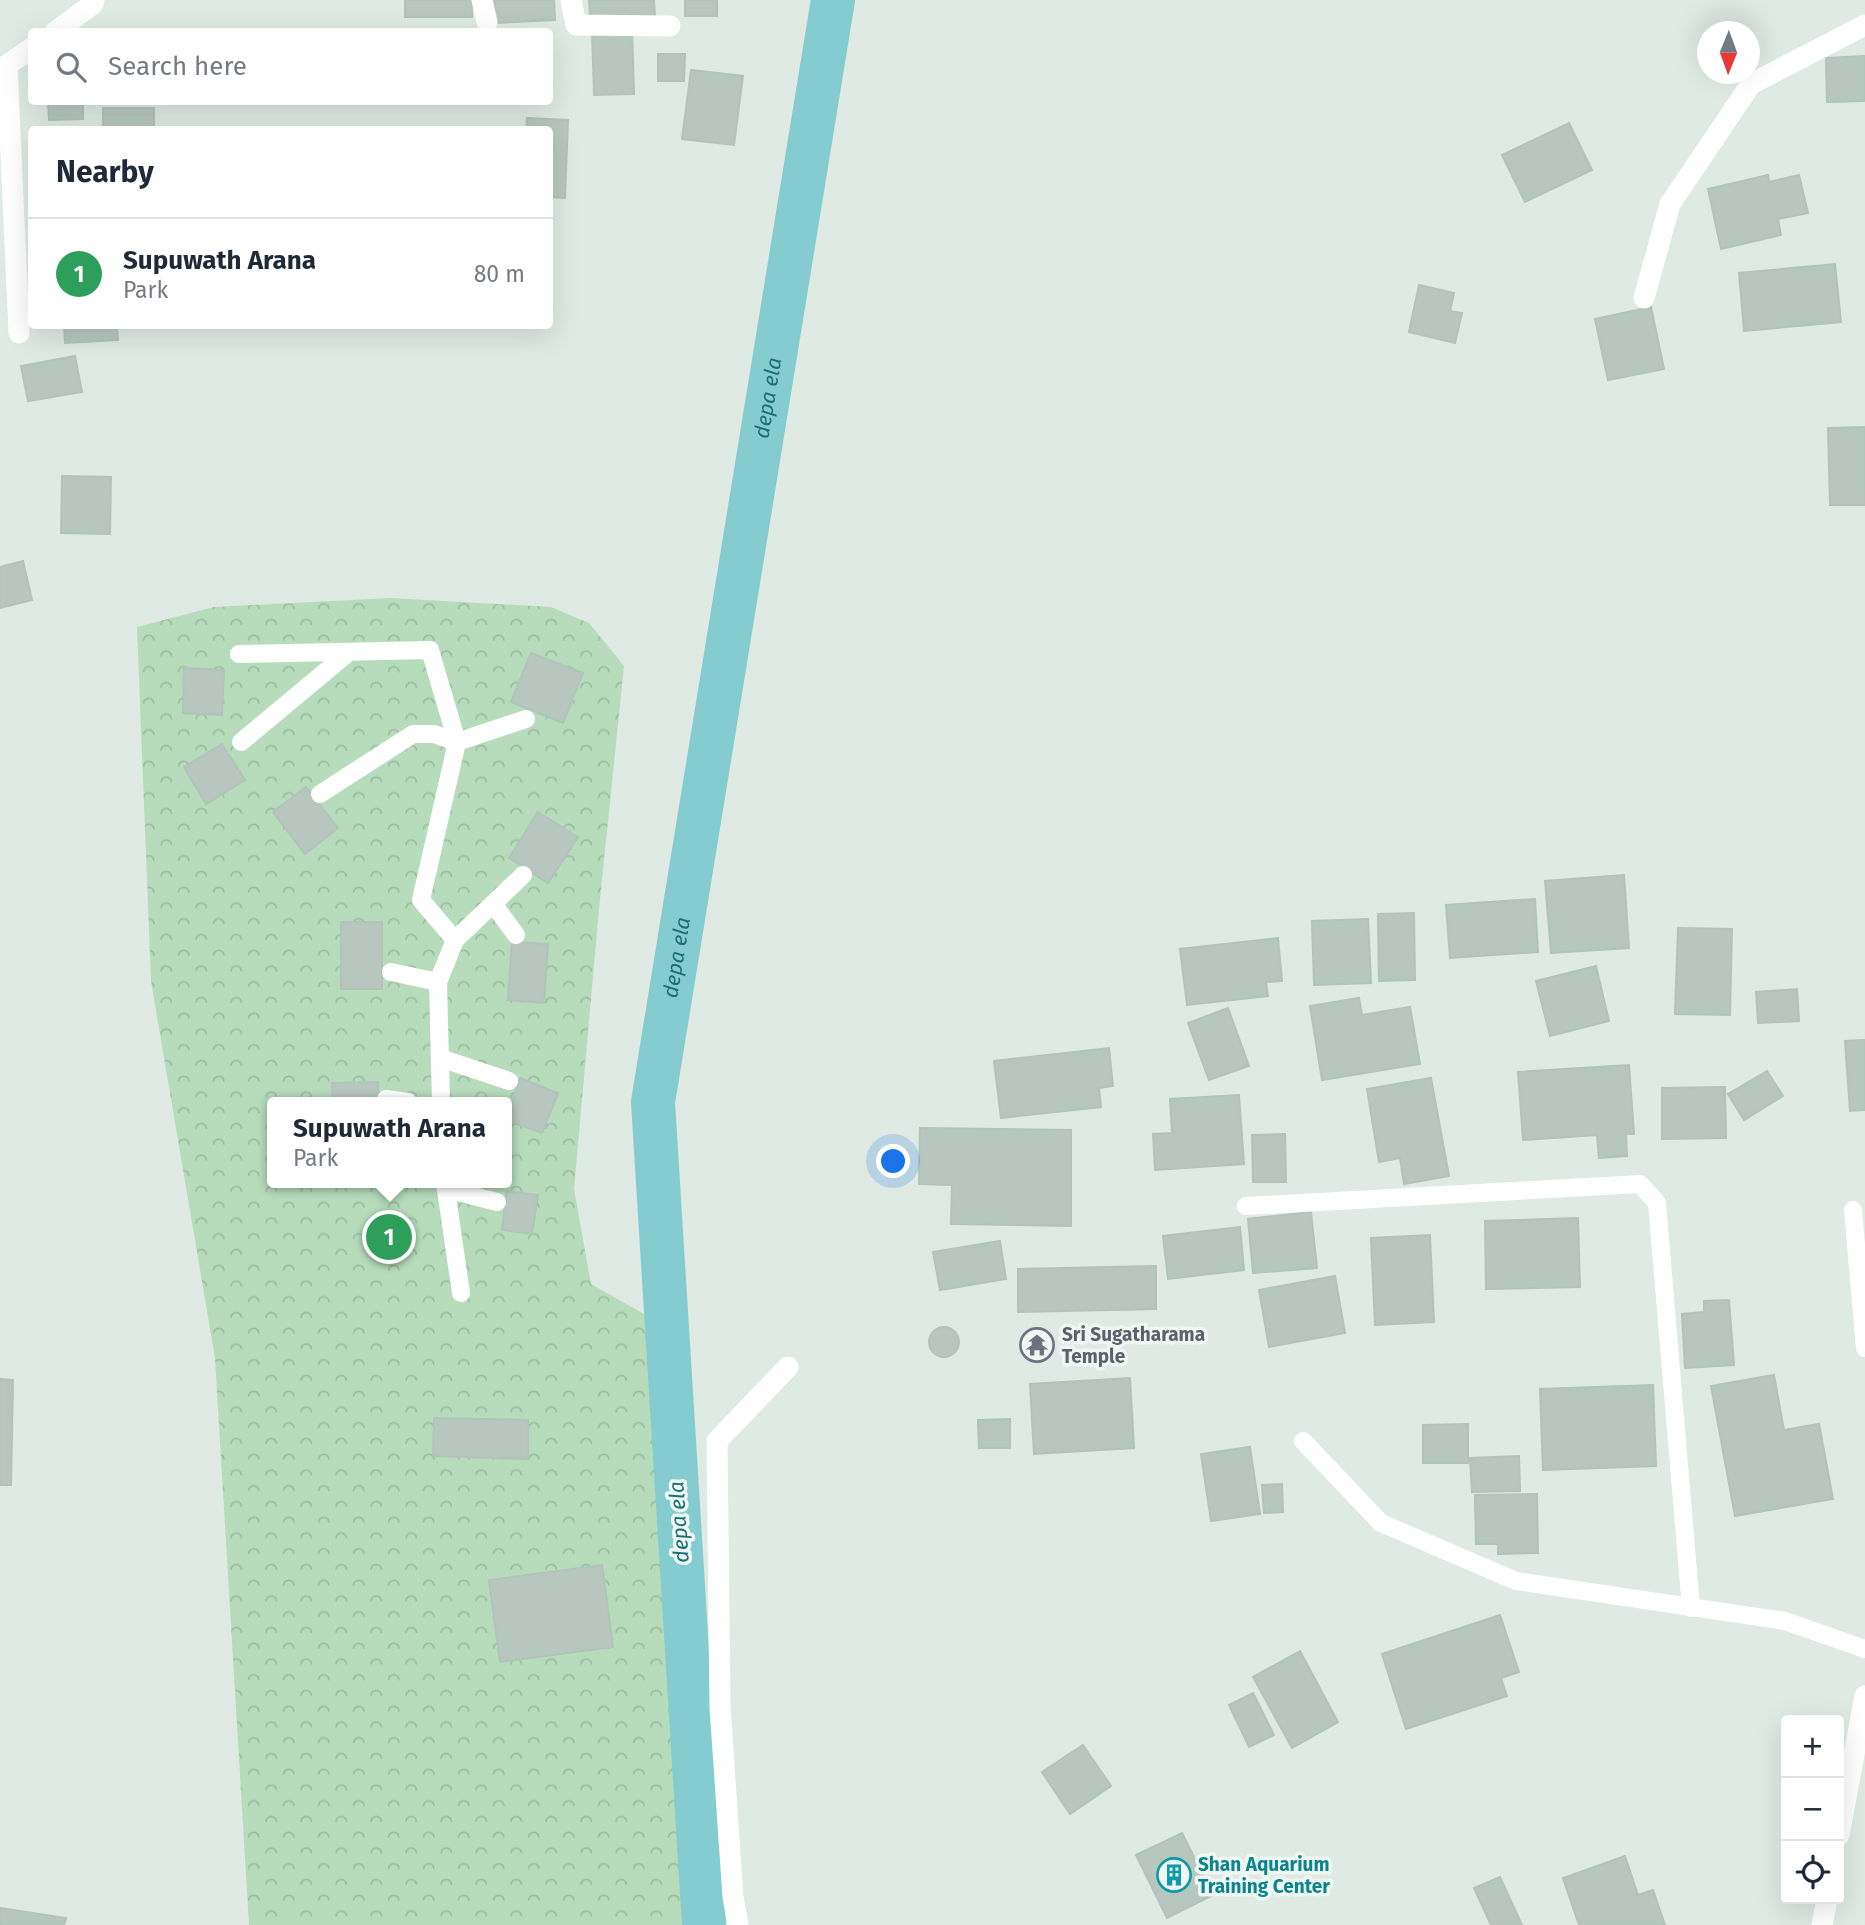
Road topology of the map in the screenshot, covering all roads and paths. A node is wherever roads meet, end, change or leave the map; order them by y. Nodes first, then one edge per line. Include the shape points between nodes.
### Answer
1 (94, 0) edge
2 (482, 0) edge
3 (571, 0) edge
4 (487, 22) dead end
5 (1865, 25) edge
6 (670, 26) dead end
7 (60, 28) edge
8 (28, 51) edge
9 (1644, 298) dead end
10 (19, 333) dead end
11 (349, 652) junction
12 (239, 654) dead end
13 (526, 719) dead end
14 (241, 742) dead end
15 (457, 742) junction
16 (320, 794) dead end
17 (523, 876) dead end
18 (494, 905) junction
19 (516, 935) dead end
20 (455, 940) junction
21 (391, 972) dead end
22 (438, 982) junction
23 (440, 1058) junction
24 (509, 1081) dead end
25 (441, 1097) edge
26 (446, 1188) edge
27 (452, 1188) edge
28 (497, 1202) dead end
29 (1246, 1206) dead end
30 (1853, 1210) dead end
31 (461, 1293) dead end
32 (1865, 1348) edge
33 (788, 1367) dead end
34 (1303, 1441) dead end
35 (1691, 1608) junction
36 (1865, 1649) edge
37 (1865, 1696) edge
38 (1844, 1808) edge
39 (1826, 1904) edge
40 (738, 1925) edge
41 (1822, 1925) edge

1 - 7 street
2 - 4 street
3 - 6 street via 576,25
5 - 9 street via 1751,84 1670,204
8 - 10 street via 7,65
11 - 12 lane
11 - 14 lane
11 - 15 lane via 430,650
13 - 15 lane
15 - 16 lane via 434,734 413,734
15 - 20 lane via 421,900
17 - 18 lane
18 - 19 lane
18 - 20 lane
20 - 22 lane
21 - 22 lane
22 - 23 lane
23 - 24 lane
23 - 25 lane
26 - 31 lane
27 - 28 lane
29 - 35 lane via 1640,1184 1657,1203
30 - 32 lane
33 - 40 street via 717,1441 720,1707
34 - 35 lane via 1381,1523 1516,1581
35 - 36 lane via 1785,1622
37 - 38 street
39 - 41 street

